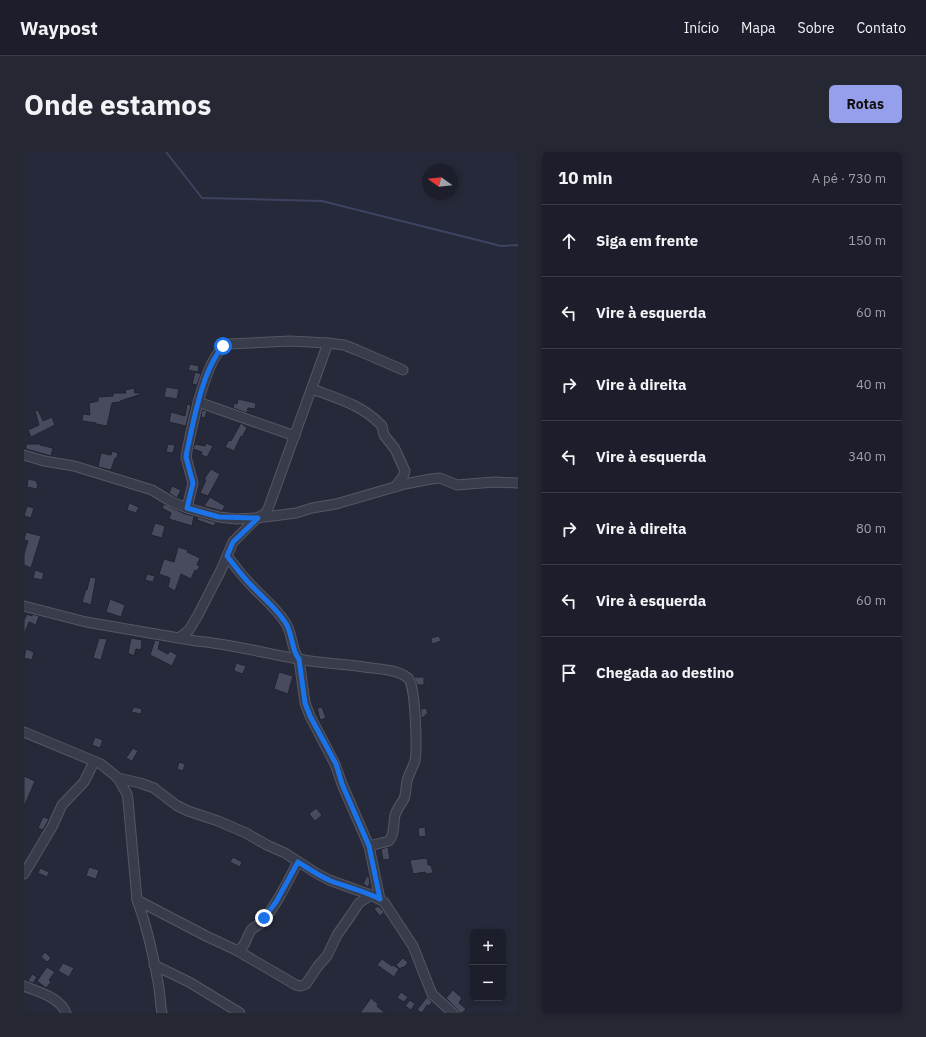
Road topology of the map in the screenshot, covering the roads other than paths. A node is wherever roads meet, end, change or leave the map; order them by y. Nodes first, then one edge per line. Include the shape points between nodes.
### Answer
1 (328, 343) junction
2 (403, 370) dead end
3 (312, 389) junction
4 (198, 402) junction
5 (295, 436) junction
6 (24, 455) edge
7 (518, 484) edge
8 (396, 486) junction
9 (187, 508) junction
10 (258, 518) junction
11 (227, 556) junction
12 (24, 606) edge
13 (179, 638) junction
14 (299, 659) junction
15 (24, 732) edge
16 (94, 762) junction
17 (118, 778) junction
18 (369, 846) junction
19 (298, 862) junction
20 (24, 874) edge
21 (371, 894) junction
22 (380, 899) junction
23 (137, 900) junction
24 (236, 950) junction
25 (154, 965) junction
26 (24, 986) edge
27 (66, 1013) edge
28 (162, 1013) edge
29 (240, 1013) edge
30 (453, 1013) edge

1 - 2 street via 344,345
1 - 3 street
1 - 4 street via 262,341 223,346 211,363
3 - 5 street
3 - 8 street via 367,412 380,424 405,471 404,477
4 - 5 street
4 - 9 street via 186,457 193,483
5 - 10 street via 268,509
6 - 9 street via 74,466 152,490
7 - 8 street via 494,482 457,485 440,478
8 - 10 street via 336,504
9 - 10 street via 219,517
10 - 11 street via 233,542
11 - 13 street via 198,615 189,630
11 - 14 street via 240,574 287,623
12 - 13 street via 86,622
13 - 14 street
14 - 18 street via 305,703 336,764
14 - 18 street via 381,669 402,674 410,680 416,724 415,761 407,780 404,798 396,814 391,839
15 - 16 street
16 - 17 street via 106,767
16 - 20 street via 84,782 62,805
17 - 19 street via 154,788 176,805 246,833
17 - 23 street via 128,800
18 - 22 street
19 - 21 street via 330,880
19 - 24 street via 262,923 252,930 243,947
21 - 22 street
21 - 24 street via 359,903 337,935 327,956 304,986 296,985
22 - 30 street via 388,906 413,946 432,994
23 - 24 street
23 - 25 street
25 - 28 street
25 - 29 street via 190,982
26 - 27 street via 56,1000 62,1004

